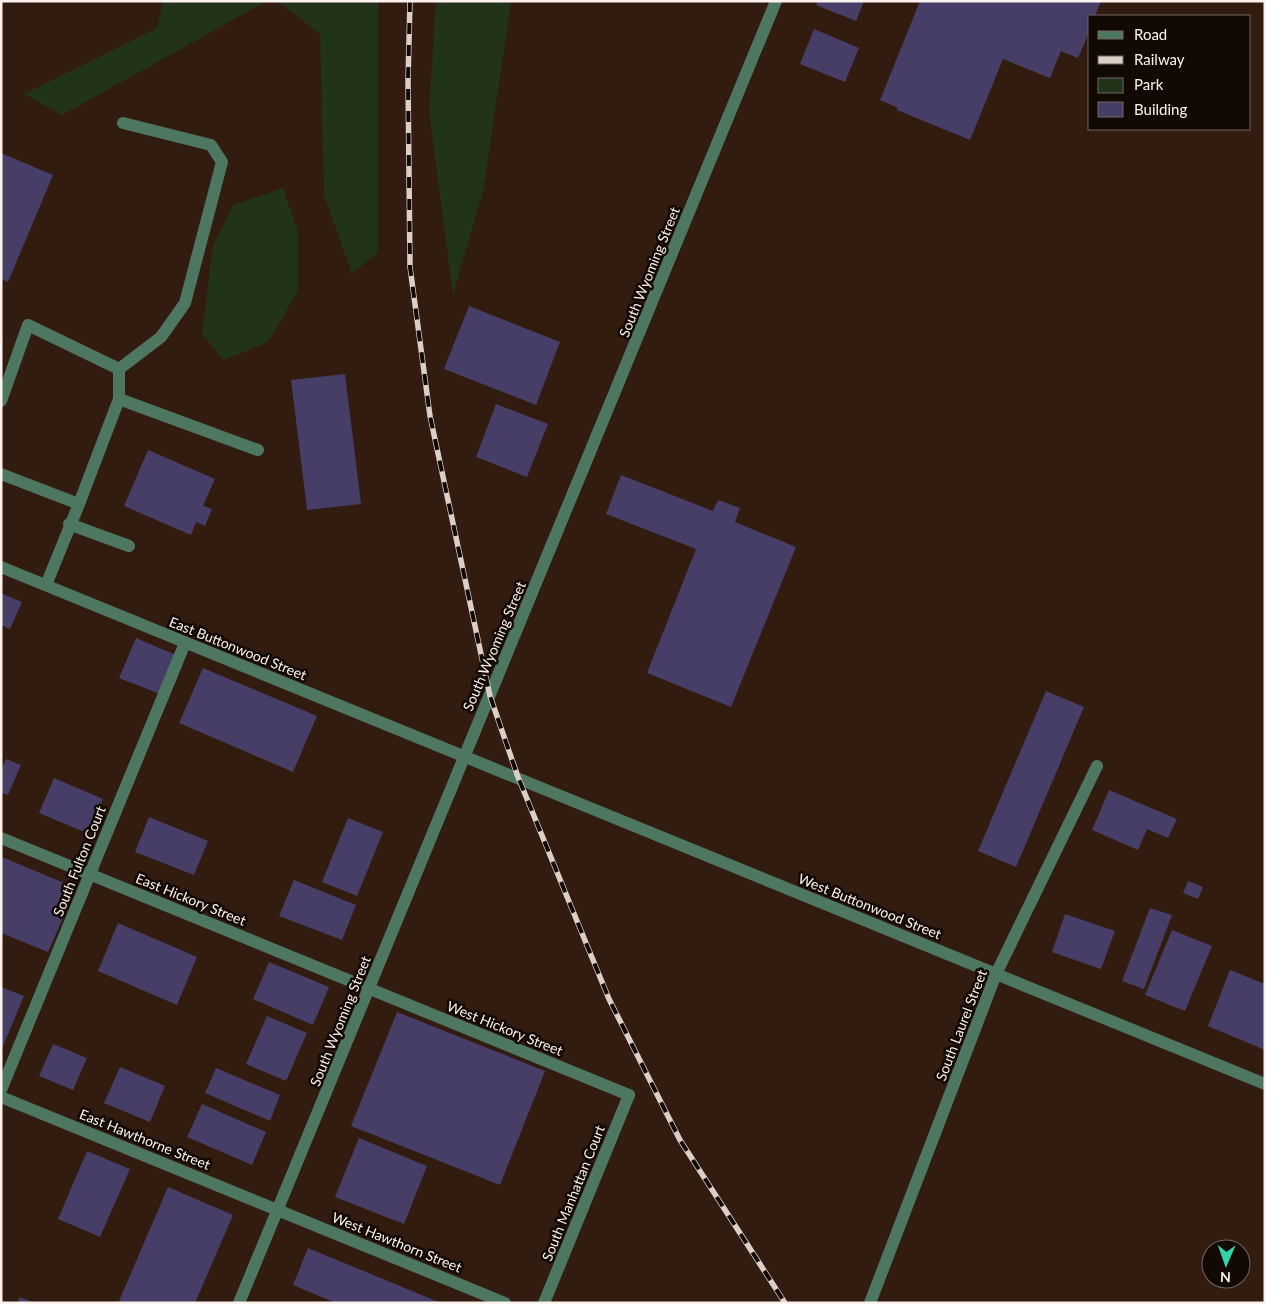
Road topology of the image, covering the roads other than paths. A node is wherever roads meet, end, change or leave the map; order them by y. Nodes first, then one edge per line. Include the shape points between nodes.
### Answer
1 (776, 1) edge
2 (123, 123) dead end
3 (119, 369) junction
4 (119, 399) junction
5 (1, 401) edge
6 (258, 450) dead end
7 (1, 474) edge
8 (79, 504) junction
9 (70, 524) junction
10 (129, 546) dead end
11 (1, 567) edge
12 (46, 585) junction
13 (186, 643) junction
14 (464, 756) junction
15 (1097, 766) dead end
16 (1, 838) edge
17 (90, 874) junction
18 (996, 974) junction
19 (369, 988) junction
20 (1265, 1084) edge
21 (1, 1090) edge
22 (629, 1095) joint
23 (1, 1097) edge
24 (278, 1210) junction
25 (239, 1303) edge
26 (505, 1303) edge
27 (544, 1303) edge
28 (870, 1303) edge

1 - 14 street, South Wyoming Street
2 - 3 street via 211,145 222,162 186,303 161,337
3 - 4 street
3 - 5 street via 28,325
4 - 6 street
4 - 8 street
7 - 8 street
8 - 9 street
9 - 10 street
9 - 12 street
11 - 12 street, East Buttonwood Street
12 - 13 street, East Buttonwood Street
13 - 14 street, East Buttonwood Street
13 - 17 street, South Fulton Court
14 - 18 street, West Buttonwood Street
14 - 19 street, South Wyoming Street
15 - 18 street, South Laurel Street
16 - 17 street, East Hickory Street
17 - 19 street, East Hickory Street
17 - 21 street, South Fulton Court
18 - 20 street, West Buttonwood Street
18 - 28 street, South Laurel Street
19 - 22 street, West Hickory Street
19 - 24 street, South Wyoming Street
22 - 27 street, South Manhattan Court
23 - 24 street, East Hawthorne Street
24 - 25 street, South Wyoming Street
24 - 26 street, West Hawthorn Street

